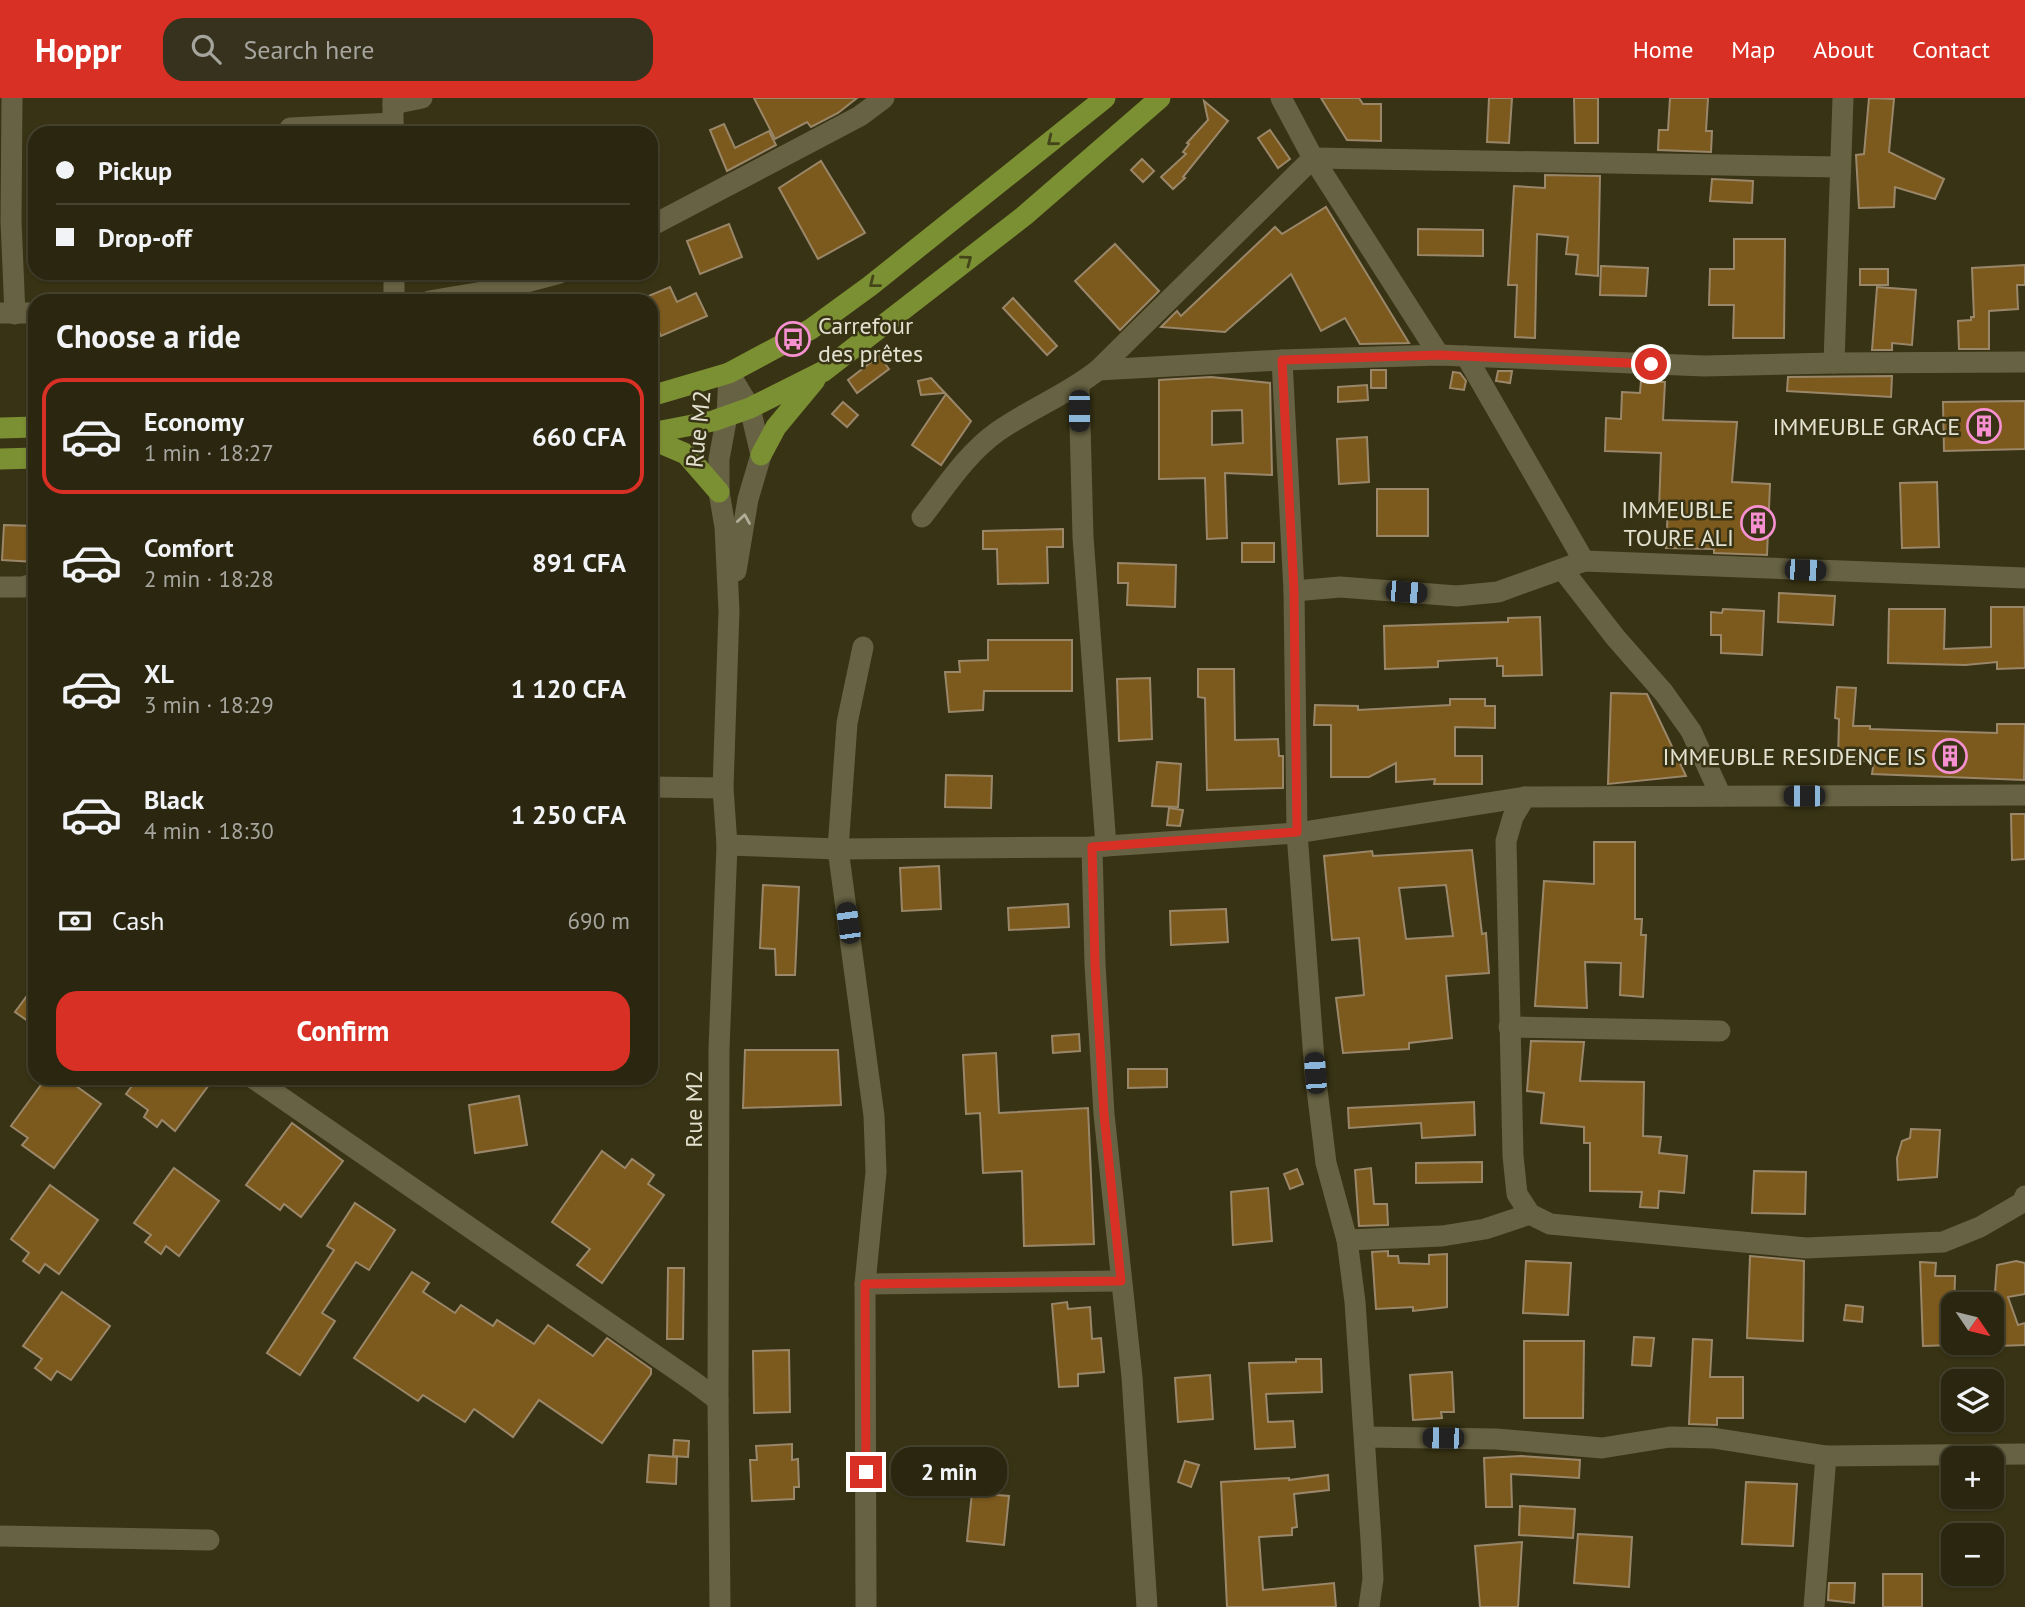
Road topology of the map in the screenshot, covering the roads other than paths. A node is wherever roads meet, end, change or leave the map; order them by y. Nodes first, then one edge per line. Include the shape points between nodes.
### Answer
1 (12, 98) edge
2 (422, 98) edge
3 (884, 98) edge
4 (1105, 98) edge
5 (1160, 98) edge
6 (1281, 98) edge
7 (1843, 98) edge
8 (393, 114) edge
9 (305, 126) edge
10 (1313, 158) junction
11 (1839, 167) junction
12 (658, 222) edge
13 (533, 280) edge
14 (470, 294) edge
15 (17, 313) edge
16 (1439, 355) junction
17 (1466, 356) junction
18 (1282, 360) junction
19 (2025, 362) edge
20 (1834, 363) junction
21 (1098, 370) junction
22 (824, 371) junction
23 (729, 373) junction
24 (1079, 385) junction
25 (658, 394) edge
26 (750, 408) junction
27 (727, 416) junction
28 (0, 428) edge
29 (28, 428) edge
30 (658, 433) edge
31 (658, 441) edge
32 (761, 455) junction
33 (28, 458) edge
34 (0, 459) edge
35 (719, 492) junction
36 (922, 517) dead end
37 (1584, 561) junction
38 (1563, 570) junction
39 (2025, 578) edge
40 (28, 585) edge
41 (0, 587) edge
42 (1294, 591) junction
43 (729, 611) junction
44 (863, 647) dead end
45 (658, 787) edge
46 (723, 788) junction
47 (2025, 795) edge
48 (1721, 796) junction
49 (1525, 797) junction
50 (1297, 832) junction
51 (727, 845) junction
52 (1099, 846) junction
53 (838, 849) junction
54 (1509, 1027) junction
55 (1720, 1031) dead end
56 (263, 1085) edge
57 (2024, 1201) edge
58 (1530, 1214) junction
59 (1347, 1240) junction
60 (1121, 1281) junction
61 (865, 1284) junction
62 (718, 1400) junction
63 (1365, 1437) junction
64 (2025, 1454) edge
65 (1826, 1456) junction
66 (0, 1535) edge
67 (209, 1541) dead end
68 (720, 1607) edge
69 (866, 1607) edge
70 (1147, 1607) edge
71 (1369, 1607) edge
72 (1814, 1607) edge

1 - 15 street via 11,221
2 - 8 street
3 - 12 street via 860,116
4 -> 23 main road via 870,286 811,329
22 -> 5 main road via 1024,216
6 - 10 street
7 - 11 street
8 - 9 street
10 - 11 street
10 - 16 street
10 - 21 street
11 - 20 street
13 - 14 street
16 - 17 street
16 - 18 street
17 - 20 street via 1704,366
17 - 37 street
18 - 21 street
18 - 42 street
19 - 20 street
21 - 24 street
22 - 26 main road
22 - 32 main road via 776,428
23 - 25 main road
23 - 26 street, Rue M2
23 - 27 street, Rue M2
24 - 36 street via 996,433 966,461
24 - 52 street
26 - 27 main road
26 - 32 street, Rue M2
27 - 30 main road
27 - 35 street, Rue M2
28 - 29 main road
31 - 35 main road via 686,454
43 -> 32 street, Rue M2 via 748,499
33 - 34 main road
35 - 43 street, Rue M2
37 - 38 street
37 - 39 street
38 - 42 street via 1498,592 1457,596 1340,587
38 - 48 street via 1678,712
40 - 41 street
42 - 50 street
43 - 46 street, Rue M2
44 - 53 street via 847,723
45 - 46 street
46 - 51 street, Rue M2
47 - 48 street
48 - 49 street
49 - 50 street
49 - 54 street via 1506,841
50 - 52 street
50 - 59 street via 1315,1073 1325,1150
51 - 53 street
51 - 62 street, Rue M2 via 719,1049
52 - 53 street
52 - 60 street via 1095,964
53 - 61 street via 874,1116 876,1172
54 - 55 street
54 - 58 street via 1517,1194
56 - 62 street
57 - 58 street via 1943,1242 1805,1248 1550,1224
58 - 59 street via 1485,1229 1442,1236
59 - 63 street
60 - 61 street
60 - 70 street
61 - 69 street
62 - 68 street, Rue M2
63 - 65 street via 1496,1439 1602,1448 1670,1437 1713,1438
63 - 71 street via 1373,1579
64 - 65 street
65 - 72 street
66 - 67 street

